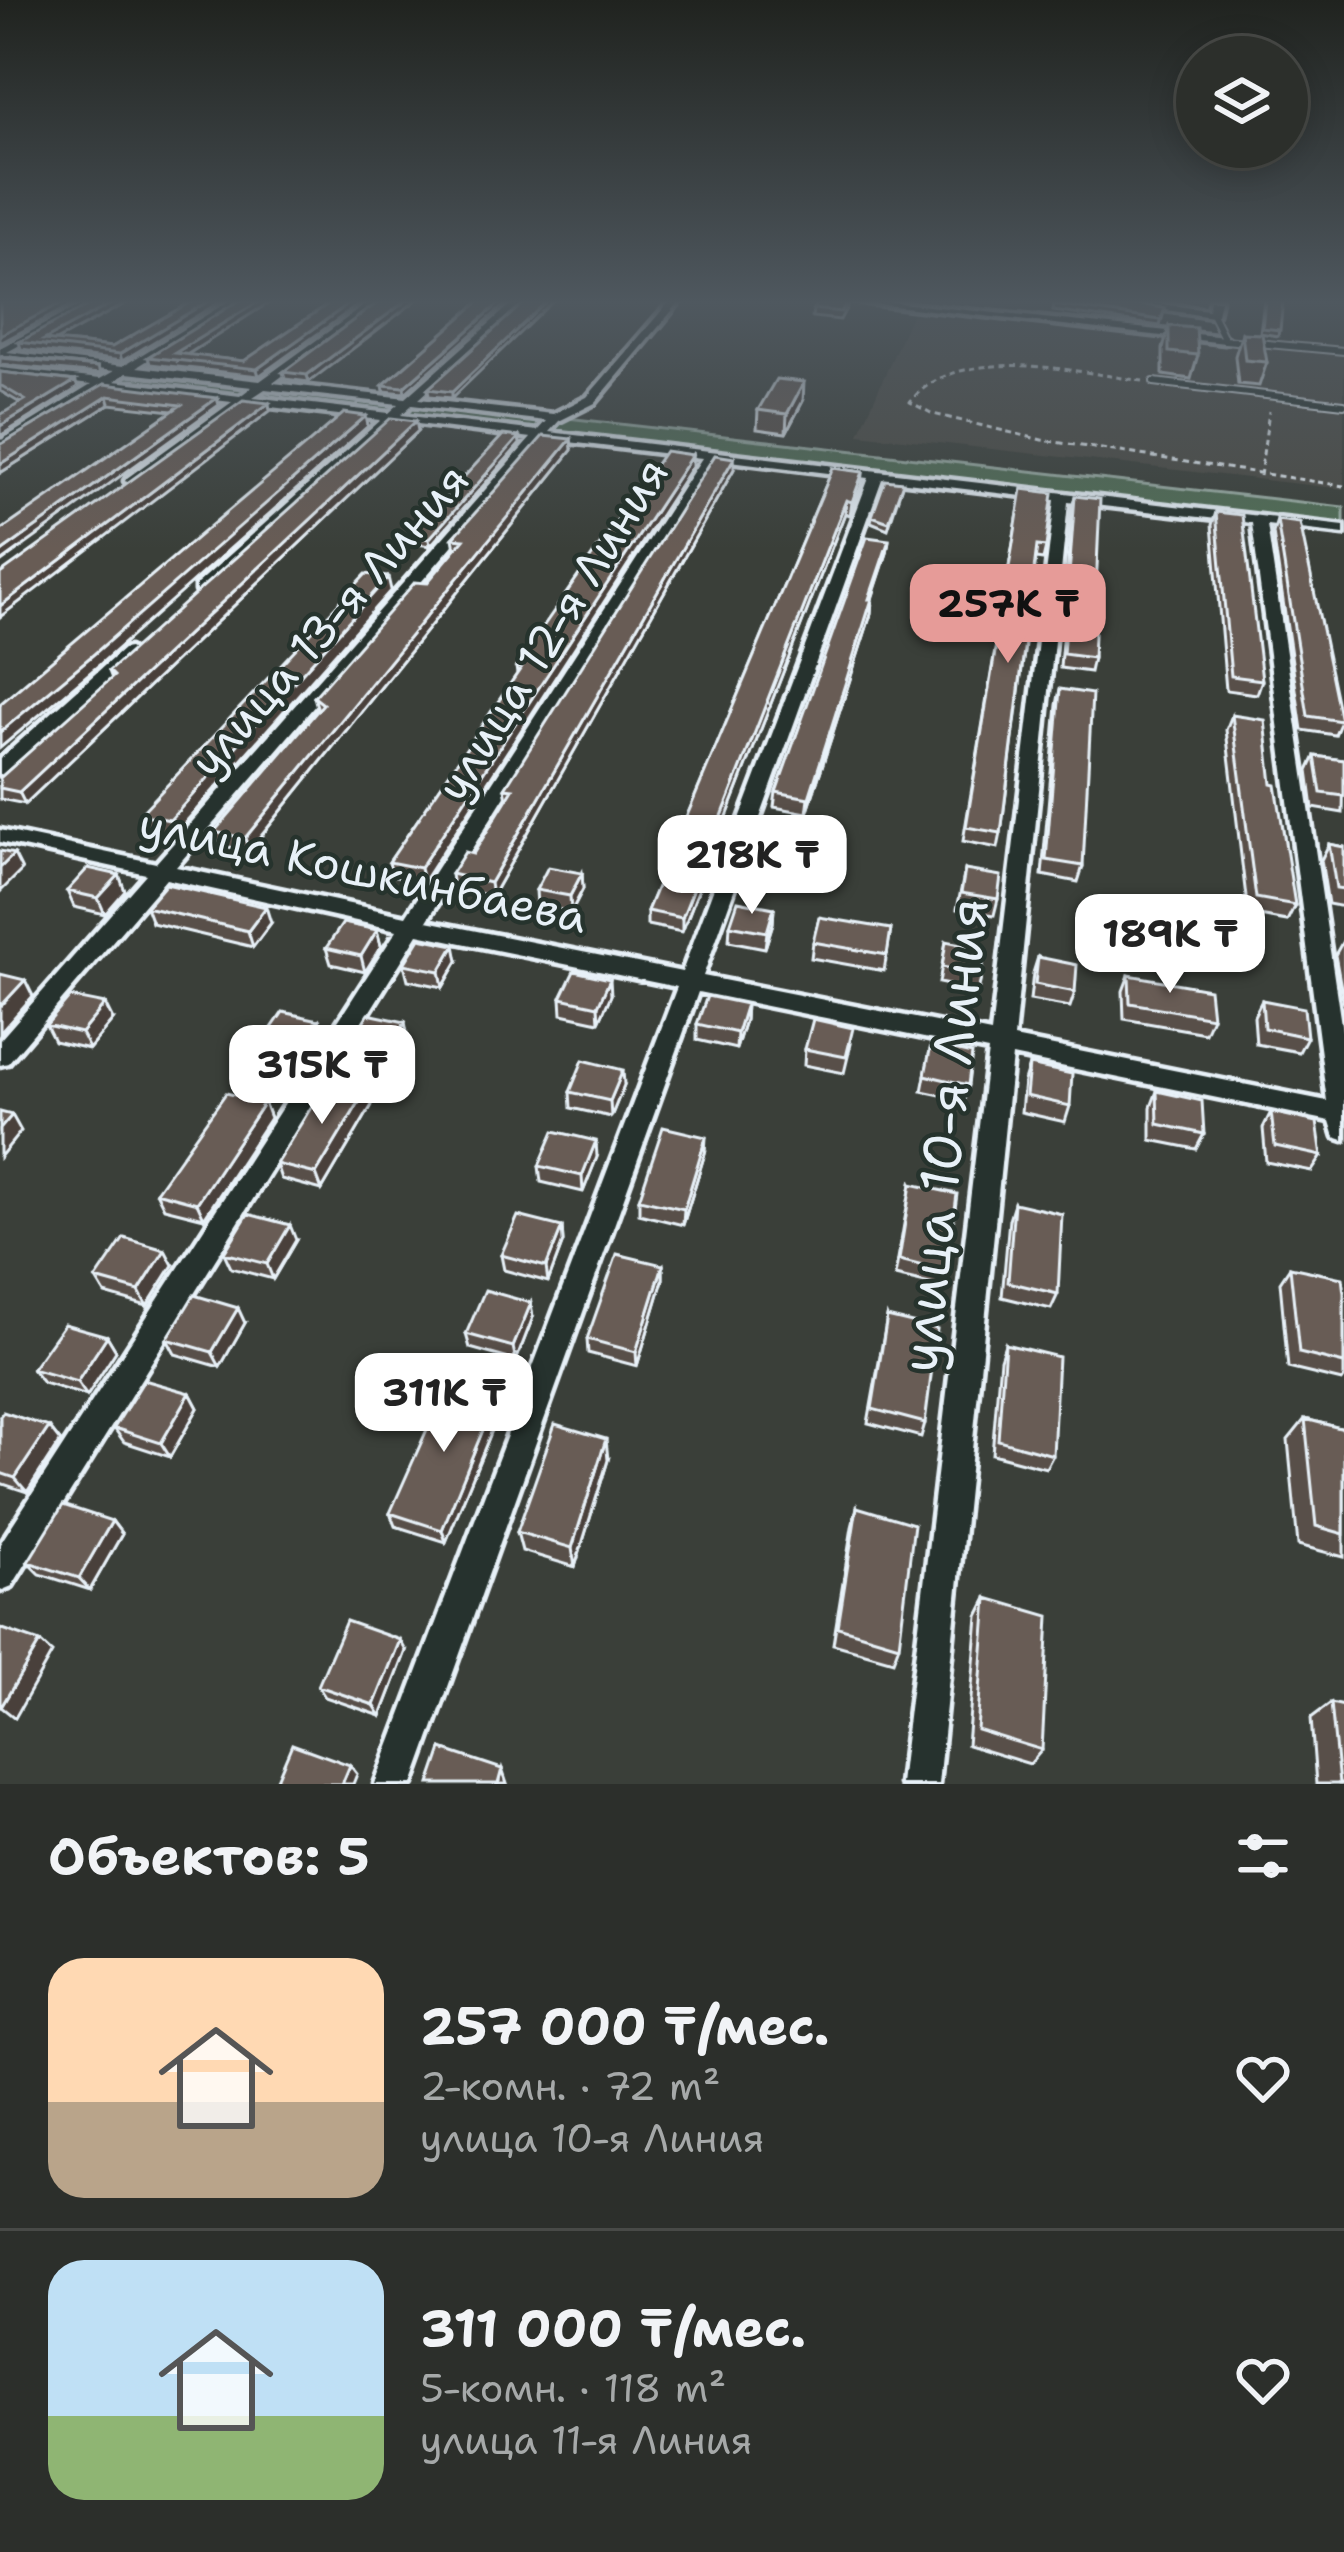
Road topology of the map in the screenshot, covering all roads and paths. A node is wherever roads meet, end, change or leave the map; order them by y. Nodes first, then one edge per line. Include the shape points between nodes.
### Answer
1 (103, 383) edge
2 (105, 383) edge
3 (246, 383) edge
4 (429, 383) edge
5 (605, 383) edge
6 (929, 383) edge
7 (1166, 383) edge
8 (262, 385) junction
9 (1268, 394) junction
10 (241, 401) junction
11 (408, 402) junction
12 (1344, 404) edge
13 (390, 418) junction
14 (555, 418) junction
15 (540, 436) junction
16 (0, 446) edge
17 (710, 456) junction
18 (877, 475) junction
19 (1260, 476) junction
20 (1344, 486) edge
21 (111, 495) edge
22 (1062, 497) junction
23 (1258, 520) junction
24 (1344, 530) edge
25 (195, 594) edge
26 (142, 642) edge
27 (0, 769) edge
28 (0, 836) edge
29 (164, 869) junction
30 (416, 926) junction
31 (691, 982) junction
32 (1002, 1045) junction
33 (0, 1056) edge
34 (1343, 1119) edge
35 (0, 1574) edge
36 (394, 1784) edge
37 (919, 1784) edge

1 - 16 street
2 - 10 street
3 - 8 street
4 - 11 street
5 - 14 street, улица 13-я Линия
6 - 19 path via 910,402 991,434
7 - 9 lane
8 - 10 street
8 - 11 street
9 - 12 lane
9 - 19 path
10 - 13 street
10 - 21 street
11 - 13 street
11 - 14 street
13 - 15 street
13 - 25 street
14 - 15 street, улица 13-я Линия
15 - 17 street
15 - 29 street, улица 13-я Линия
17 - 18 street
17 - 30 street, улица 12-я Линия
18 - 22 street
18 - 31 street
19 - 20 path
22 - 23 street
22 - 32 street, улица 10-я Линия
23 - 24 street
23 - 34 street
26 - 27 street
28 - 29 street, улица Кошкинбаева
29 - 30 street, улица Кошкинбаева
29 - 33 street, улица 13-я Линия
30 - 31 street, улица Кошкинбаева
30 - 35 street, улица 12-я Линия
31 - 32 street, улица Кошкинбаева
31 - 36 street
32 - 34 street, улица Кошкинбаева
32 - 37 street, улица 10-я Линия

